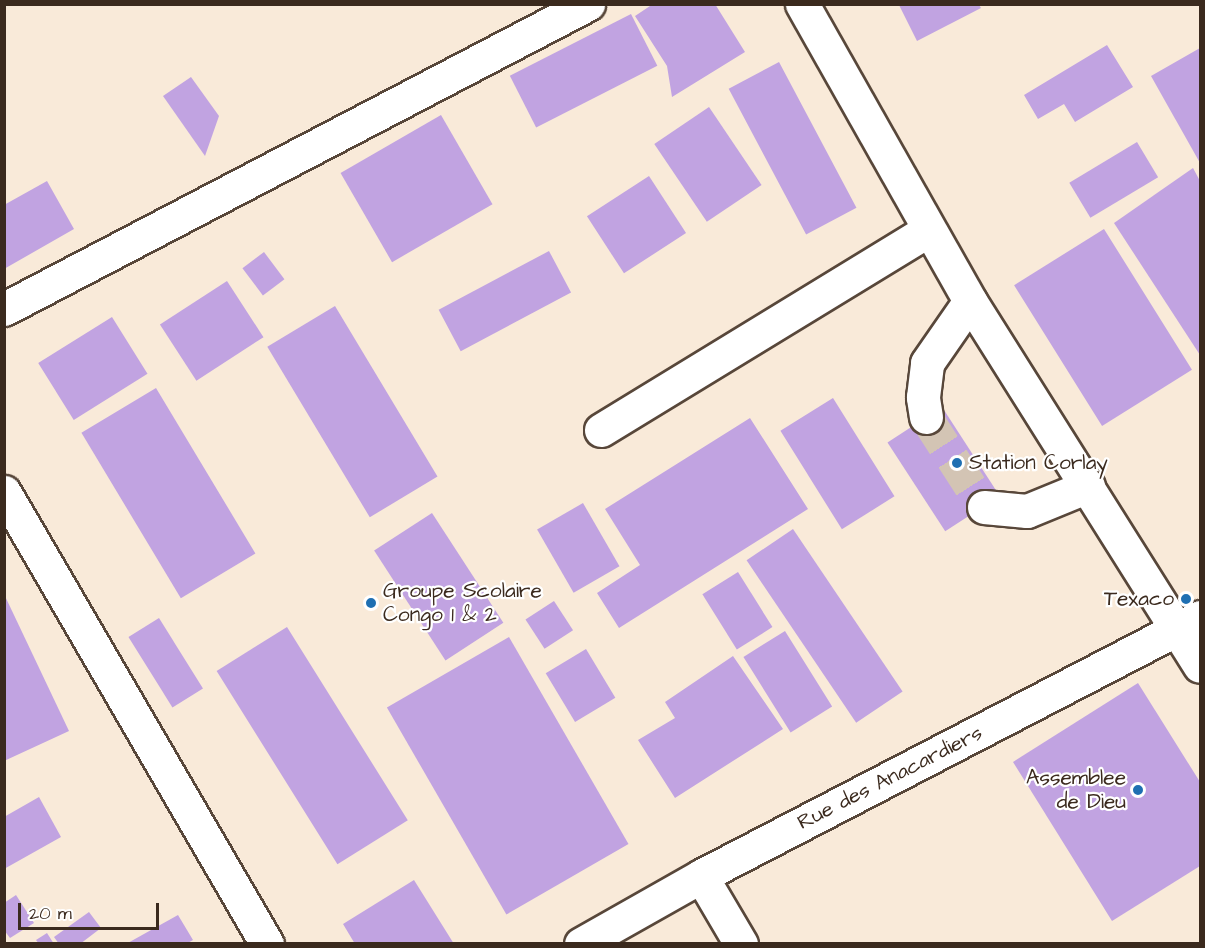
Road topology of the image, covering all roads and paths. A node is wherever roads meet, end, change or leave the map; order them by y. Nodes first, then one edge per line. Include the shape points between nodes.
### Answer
1 (588, 4) edge
2 (802, 4) edge
3 (929, 230) junction
4 (970, 301) junction
5 (4, 309) edge
6 (926, 417) tunnel mouth
7 (601, 430) dead end
8 (1088, 486) junction
9 (4, 492) edge
10 (984, 507) dead end
11 (1189, 623) edge
12 (1200, 666) edge
13 (700, 876) junction
14 (267, 944) edge
15 (581, 944) edge
16 (741, 944) edge

1 - 5 street
2 - 3 street
3 - 4 street
3 - 7 street
4 - 6 street via 927,363 923,397
4 - 8 street
8 - 10 street via 1027,511
8 - 11 street
9 - 14 street
11 - 12 street
11 - 13 street, Rue des Anacardiers
13 - 15 street, Rue des Anacardiers
13 - 16 street

